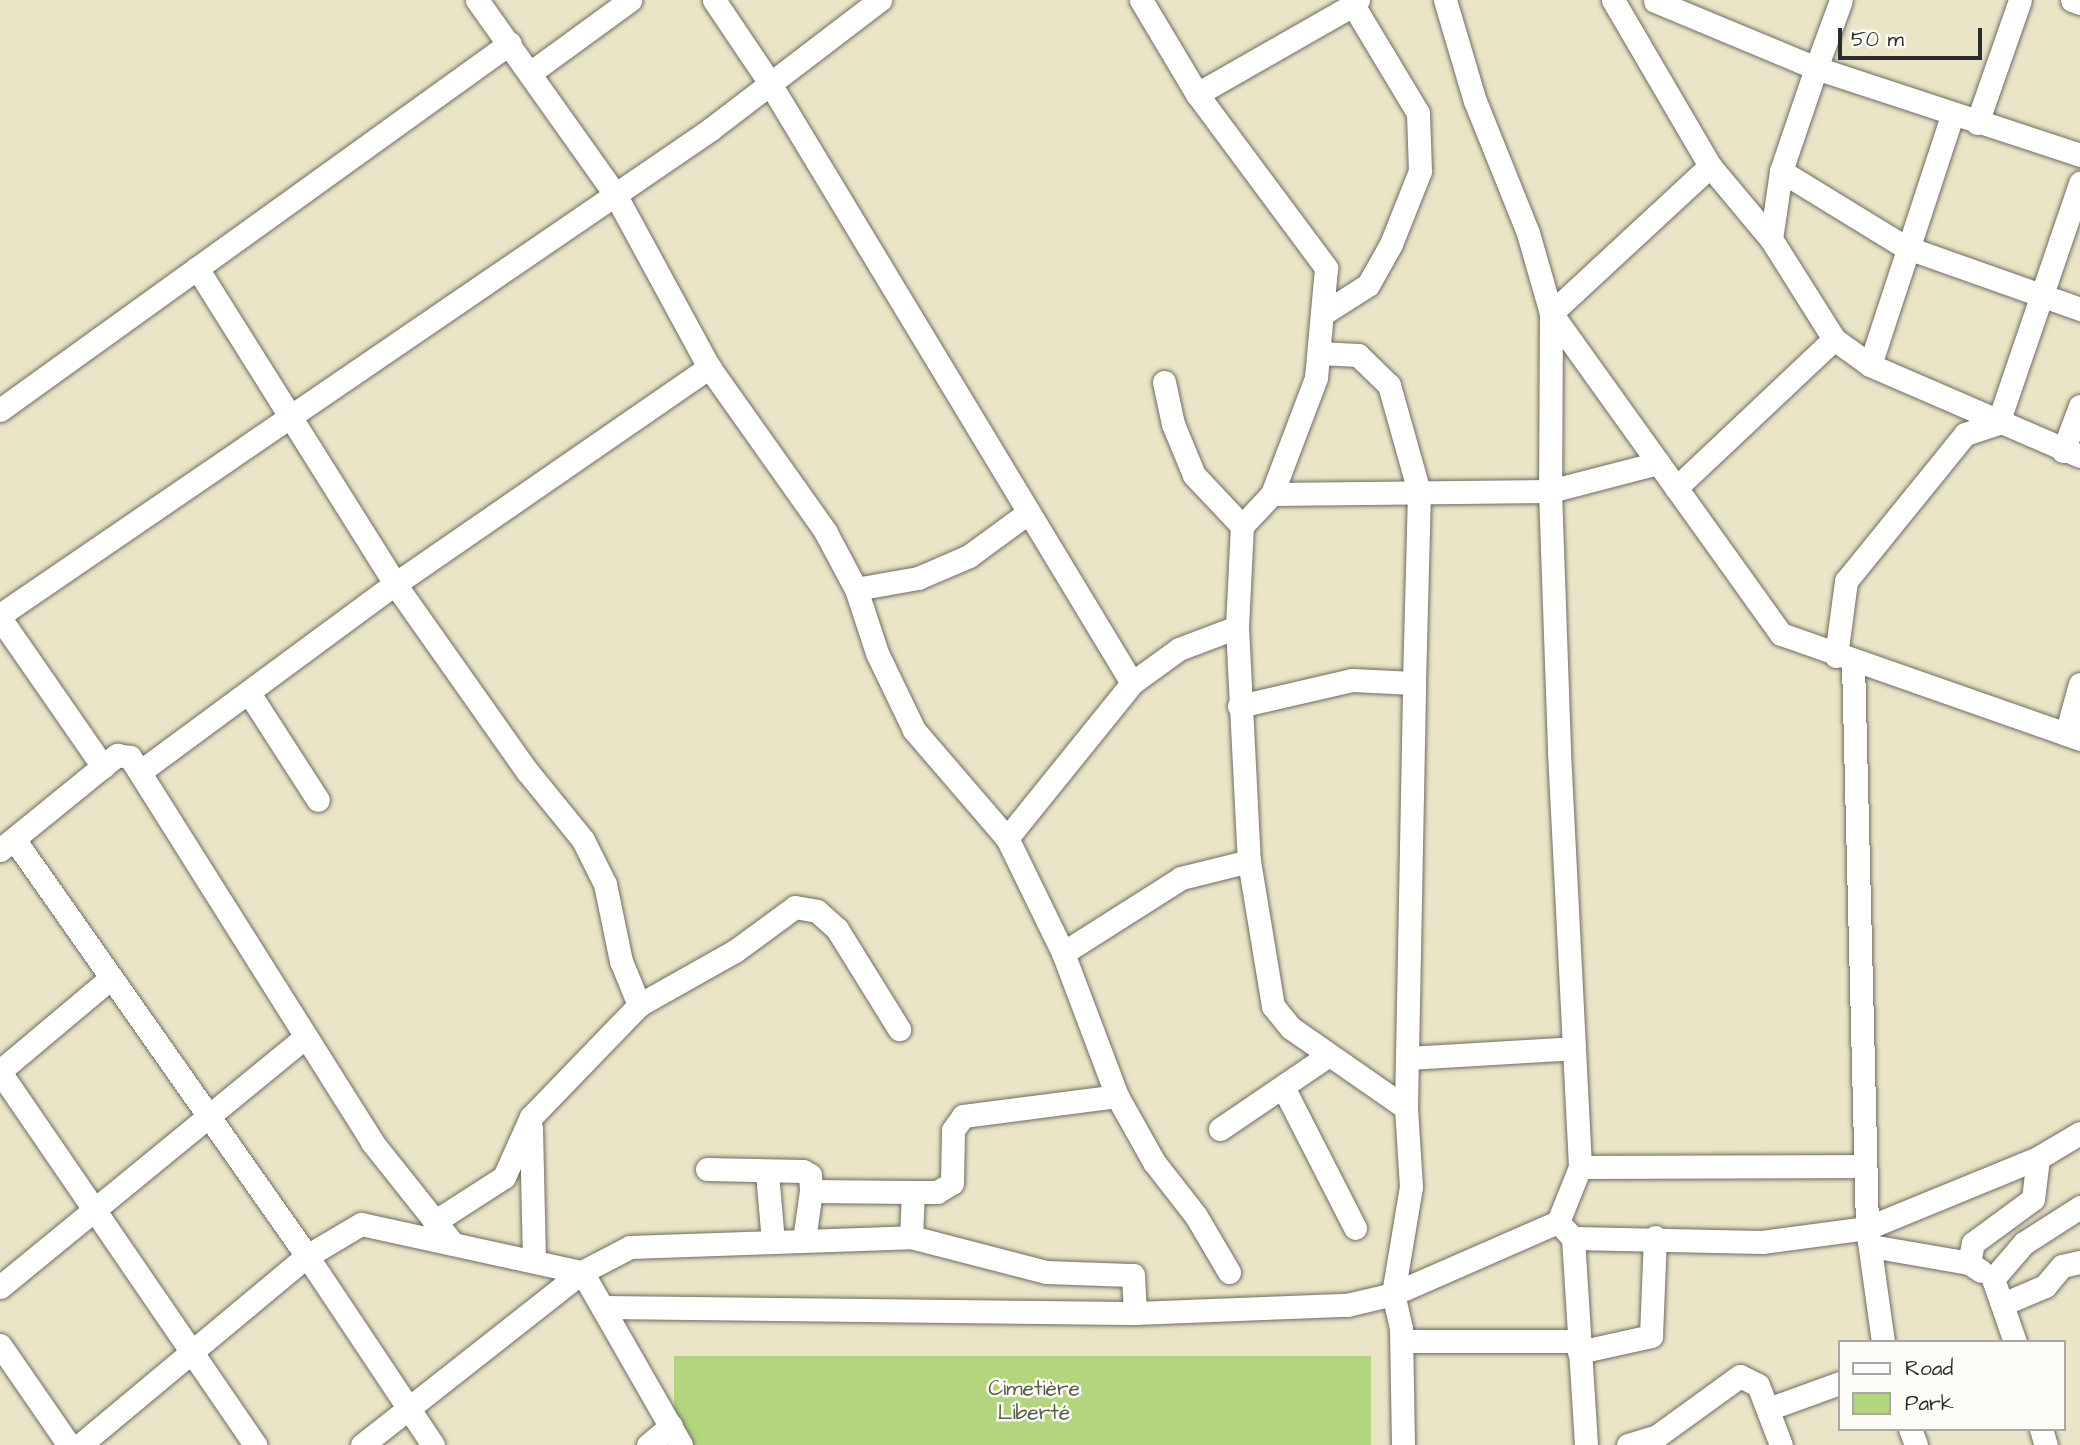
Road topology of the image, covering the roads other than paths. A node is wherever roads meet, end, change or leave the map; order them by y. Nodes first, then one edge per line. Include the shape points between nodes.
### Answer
1 (477, 0) edge
2 (630, 0) edge
3 (714, 0) edge
4 (880, 0) edge
5 (1141, 0) edge
6 (1445, 0) edge
7 (1613, 0) edge
8 (1841, 0) edge
9 (2020, 0) edge
10 (2072, 0) edge
11 (1656, 1) edge
12 (1354, 2) edge
13 (2080, 3) edge
14 (1635, 31) junction
15 (510, 43) junction
16 (1816, 68) junction
17 (530, 73) junction
18 (769, 82) junction
19 (1196, 94) junction
20 (1952, 115) junction
21 (1977, 123) junction
22 (2080, 155) edge
23 (1710, 166) junction
24 (1782, 172) junction
25 (2080, 183) edge
26 (615, 194) junction
27 (1771, 239) junction
28 (1905, 247) junction
29 (197, 268) junction
30 (2041, 296) junction
31 (2080, 309) edge
32 (1324, 313) junction
33 (1551, 313) junction
34 (1834, 338) junction
35 (1319, 353) junction
36 (1870, 365) junction
37 (709, 367) junction
38 (1164, 382) dead end
39 (2080, 406) edge
40 (0, 411) edge
41 (290, 416) junction
42 (1998, 423) junction
43 (2072, 453) edge
44 (1658, 463) junction
45 (1676, 488) junction
46 (1550, 491) junction
47 (1419, 492) junction
48 (1272, 494) junction
49 (1029, 512) junction
50 (1242, 526) junction
51 (396, 584) junction
52 (856, 589) junction
53 (0, 616) edge
54 (1237, 627) junction
55 (1845, 659) junction
56 (1132, 683) junction
57 (1414, 683) junction
58 (2080, 684) edge
59 (249, 693) junction
60 (1239, 706) junction
61 (2073, 737) edge
62 (103, 766) junction
63 (141, 771) junction
64 (318, 800) dead end
65 (1007, 838) junction
66 (7, 845) edge
67 (1249, 861) junction
68 (1063, 953) junction
69 (111, 978) junction
70 (639, 1005) junction
71 (899, 1029) dead end
72 (305, 1037) junction
73 (1574, 1048) junction
74 (1329, 1055) junction
75 (1407, 1058) junction
76 (0, 1071) edge
77 (1284, 1089) junction
78 (1117, 1096) junction
79 (1406, 1108) junction
80 (207, 1115) junction
81 (531, 1117) junction
82 (1220, 1129) dead end
83 (2080, 1133) edge
84 (2038, 1158) junction
85 (1865, 1166) junction
86 (1580, 1167) junction
87 (707, 1169) dead end
88 (767, 1172) junction
89 (811, 1191) junction
90 (913, 1192) junction
91 (94, 1209) junction
92 (2077, 1215) edge
93 (434, 1222) junction
94 (1354, 1228) dead end
95 (1565, 1230) junction
96 (911, 1237) junction
97 (1655, 1237) junction
98 (1869, 1237) junction
99 (804, 1240) junction
100 (773, 1241) junction
101 (453, 1244) junction
102 (307, 1256) junction
103 (534, 1261) junction
104 (2080, 1262) edge
105 (1969, 1263) junction
106 (582, 1272) junction
107 (1229, 1272) dead end
108 (1993, 1279) junction
109 (0, 1287) edge
110 (1393, 1294) junction
111 (2003, 1304) junction
112 (604, 1307) junction
113 (1135, 1313) junction
114 (1883, 1340) edge
115 (2014, 1340) edge
116 (1402, 1341) junction
117 (0, 1345) edge
118 (1579, 1347) junction
119 (192, 1352) junction
120 (1839, 1383) edge
121 (410, 1409) junction
122 (1768, 1409) junction
123 (676, 1436) edge
124 (1658, 1441) edge
125 (69, 1445) edge
126 (80, 1445) edge
127 (255, 1445) edge
128 (362, 1445) edge
129 (433, 1445) edge
130 (648, 1445) edge
131 (1403, 1445) edge
132 (1587, 1445) edge
133 (1628, 1445) edge
134 (1781, 1445) edge

1 - 15 street
2 - 17 street
3 - 18 street
4 - 18 street
5 - 19 street
6 - 33 street via 1475,101 1528,233
7 - 14 street
8 - 16 street
9 - 21 street
10 - 13 street
11 - 14 street
11 - 16 street
12 - 19 street
12 - 32 street via 1418,113 1420,171 1391,244 1368,285
14 - 23 street
15 - 17 street
15 - 29 street
16 - 20 street
16 - 24 street
17 - 26 street
18 - 26 street via 711,129
18 - 49 street
19 - 32 street via 1326,268
20 - 21 street
20 - 28 street
21 - 22 street
23 - 27 street
23 - 33 street
24 - 27 street
24 - 28 street
25 - 30 street
26 - 37 street
26 - 41 street
27 - 34 street
28 - 30 street
28 - 36 street
29 - 40 street
29 - 41 street
30 - 31 street
30 - 42 street
32 - 35 street
33 - 44 street
33 - 46 street
34 - 36 street
34 - 45 street
35 - 47 street via 1358,355 1389,385
35 - 48 street via 1316,377
36 - 42 street
37 - 51 street
37 - 52 street via 825,531
38 - 50 street via 1172,424 1194,475
39 - 43 street
41 - 51 street
41 - 53 street
42 - 43 street
42 - 55 street via 1965,434 1846,581
44 - 45 street
44 - 46 street
45 - 55 street via 1781,634
46 - 47 street
46 - 73 street
47 - 48 street
47 - 57 street
48 - 50 street
49 - 52 street via 969,556 918,578
49 - 56 street
50 - 54 street
51 - 59 street
51 - 70 street via 527,771 583,840 605,884 621,961
52 - 65 street via 877,653 914,730
53 - 62 street
54 - 56 street via 1179,649
54 - 60 street
55 - 61 street
55 - 85 street
56 - 65 street
57 - 60 street via 1352,680
57 - 75 street
58 - 61 street
59 - 63 street
59 - 64 street
60 - 67 street
62 - 63 street via 124,754
62 - 66 street
63 - 72 street
65 - 68 street
66 - 69 street
67 - 68 street via 1181,877
67 - 74 street via 1273,1006 1290,1028
68 - 78 street
69 - 76 street
69 - 80 street
70 - 71 street via 734,951 794,907 817,911 837,929
70 - 81 street
72 - 80 street
72 - 93 street via 372,1142
73 - 75 street
73 - 86 street
74 - 77 street
74 - 79 street
75 - 79 street
76 - 91 street
77 - 82 street
77 - 94 street
78 - 90 street via 963,1116 953,1130 952,1184 937,1192
78 - 107 street via 1154,1163 1196,1216
79 - 110 street via 1411,1187
80 - 91 street
80 - 102 street
81 - 93 street via 504,1177
81 - 103 street
83 - 84 street
84 - 98 street
84 - 105 street via 2033,1199 1973,1243
85 - 86 street
85 - 98 street
86 - 95 street
87 - 88 street
88 - 89 street via 807,1172
88 - 100 street
89 - 90 street
89 - 99 street
90 - 96 street
91 - 109 street
91 - 119 street
92 - 108 street via 2024,1243
93 - 101 street
95 - 97 street
95 - 110 street
95 - 118 street
96 - 99 street
96 - 113 street via 1046,1272 1133,1275
97 - 98 street via 1762,1242
97 - 118 street via 1651,1336
98 - 105 street
98 - 114 street
99 - 100 street
100 - 106 street via 630,1247
101 - 102 street via 361,1224
101 - 103 street
102 - 119 street
102 - 121 street
103 - 106 street
104 - 111 street via 2062,1266 2045,1286
105 - 108 street
106 - 112 street
106 - 121 street
108 - 111 street
110 - 113 street via 1347,1305
110 - 116 street
111 - 115 street
112 - 113 street
112 - 123 street
116 - 118 street
116 - 131 street
117 - 125 street
118 - 132 street
119 - 126 street
119 - 127 street
120 - 122 street
121 - 128 street
121 - 129 street
122 - 124 street via 1758,1385 1740,1376
122 - 134 street
123 - 130 street
124 - 133 street

